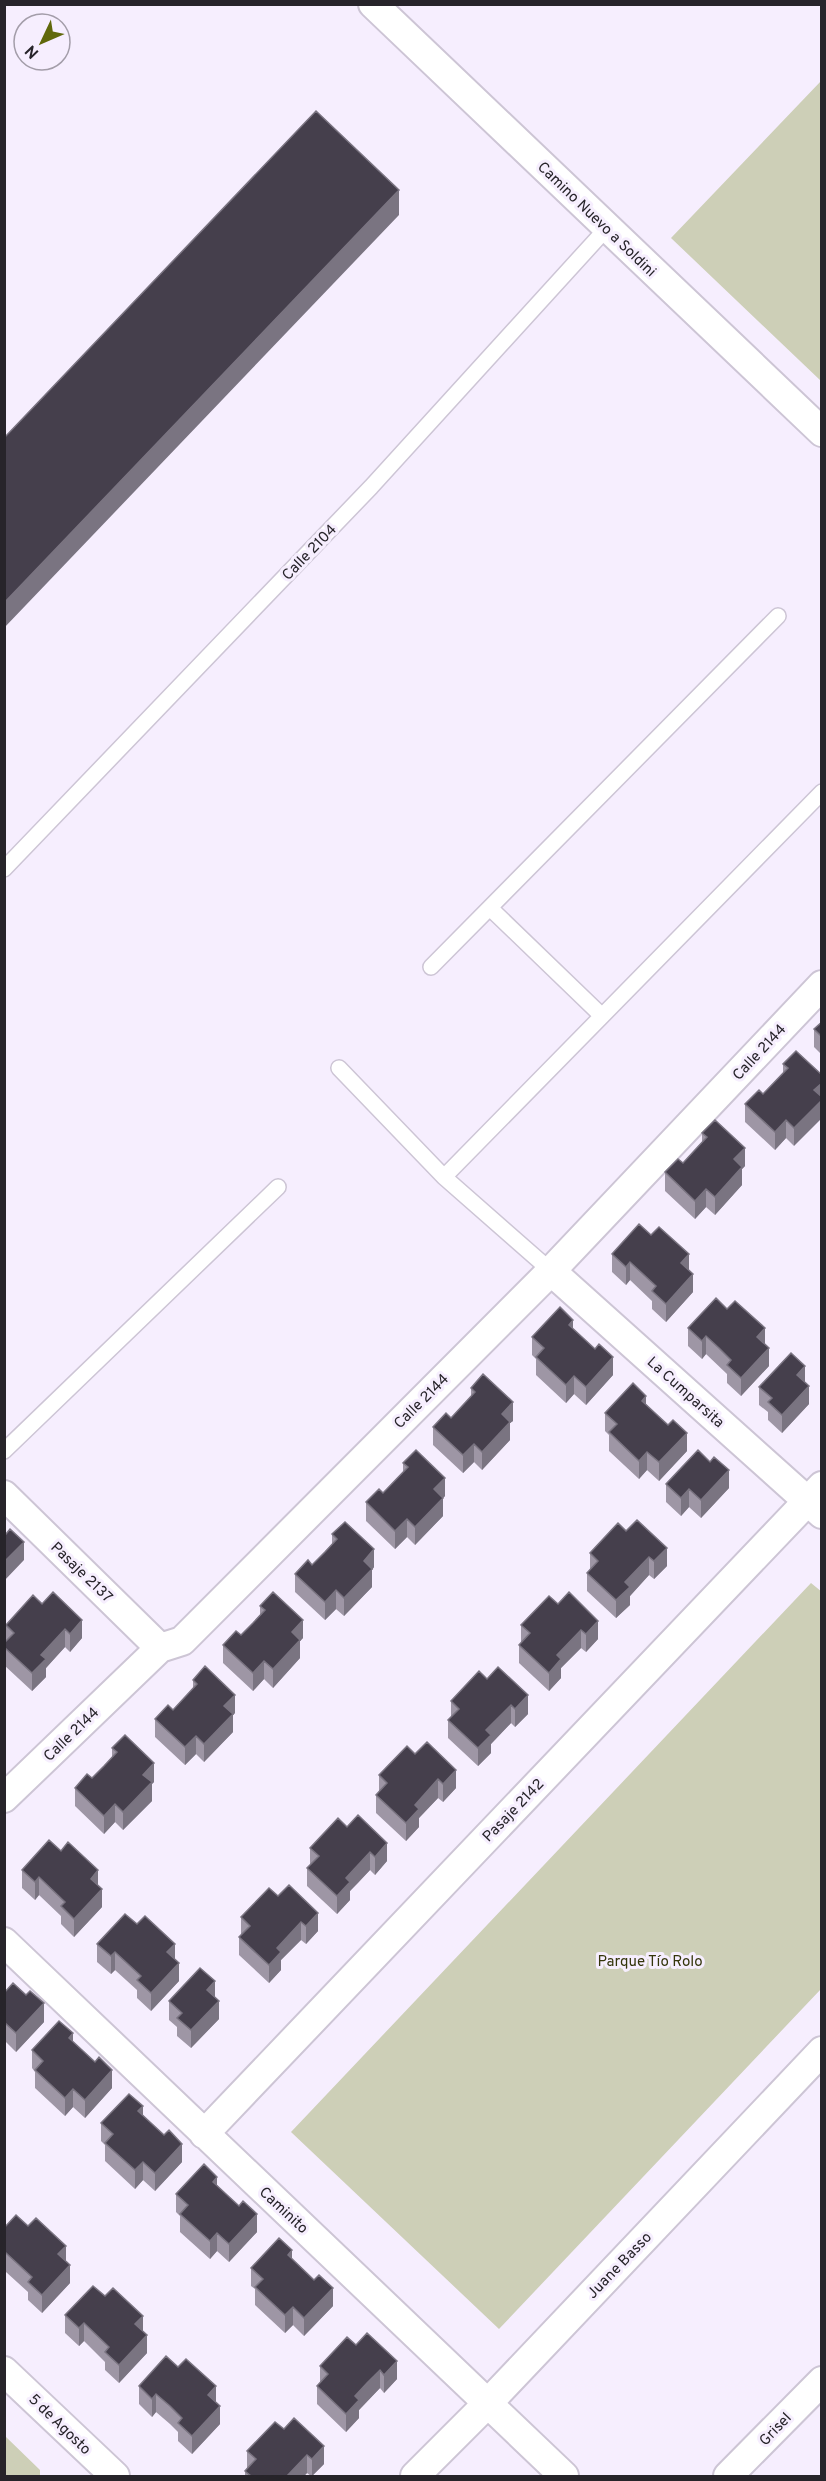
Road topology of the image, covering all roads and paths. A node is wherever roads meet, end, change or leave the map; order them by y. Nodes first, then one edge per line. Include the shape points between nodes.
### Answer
1 (373, 4) edge
2 (606, 229) junction
3 (822, 432) edge
4 (778, 616) dead end
5 (822, 792) edge
6 (4, 869) edge
7 (490, 908) junction
8 (431, 968) dead end
9 (822, 985) edge
10 (602, 1016) junction
11 (339, 1068) dead end
12 (444, 1177) junction
13 (278, 1187) dead end
14 (551, 1271) junction
15 (4, 1451) edge
16 (4, 1496) edge
17 (817, 1500) edge
18 (160, 1648) junction
19 (4, 1798) edge
20 (4, 1942) edge
21 (822, 2051) edge
22 (204, 2134) junction
23 (4, 2371) edge
24 (822, 2380) edge
25 (488, 2403) junction
26 (115, 2476) edge
27 (415, 2476) edge
28 (564, 2476) edge
29 (728, 2476) edge

1 - 2 street, Camino Nuevo a Soldini
2 - 3 street, Camino Nuevo a Soldini
2 - 6 lane, Calle 2104 via 371,487
4 - 7 lane
5 - 10 lane
7 - 8 lane
7 - 10 lane
9 - 14 street, Calle 2144
10 - 12 lane
11 - 12 lane
12 - 14 lane
13 - 15 lane
14 - 17 street, La Cumparsita
14 - 18 street, Calle 2144 via 182,1641
16 - 18 street, Pasaje 2137
17 - 22 street, Pasaje 2142
18 - 19 street, Calle 2144
20 - 22 street, Caminito
21 - 25 street, Juane Basso
22 - 25 street, Caminito
23 - 26 street, 5 de Agosto
24 - 29 street, Grisel
25 - 27 street, Juane Basso
25 - 28 street, Caminito

